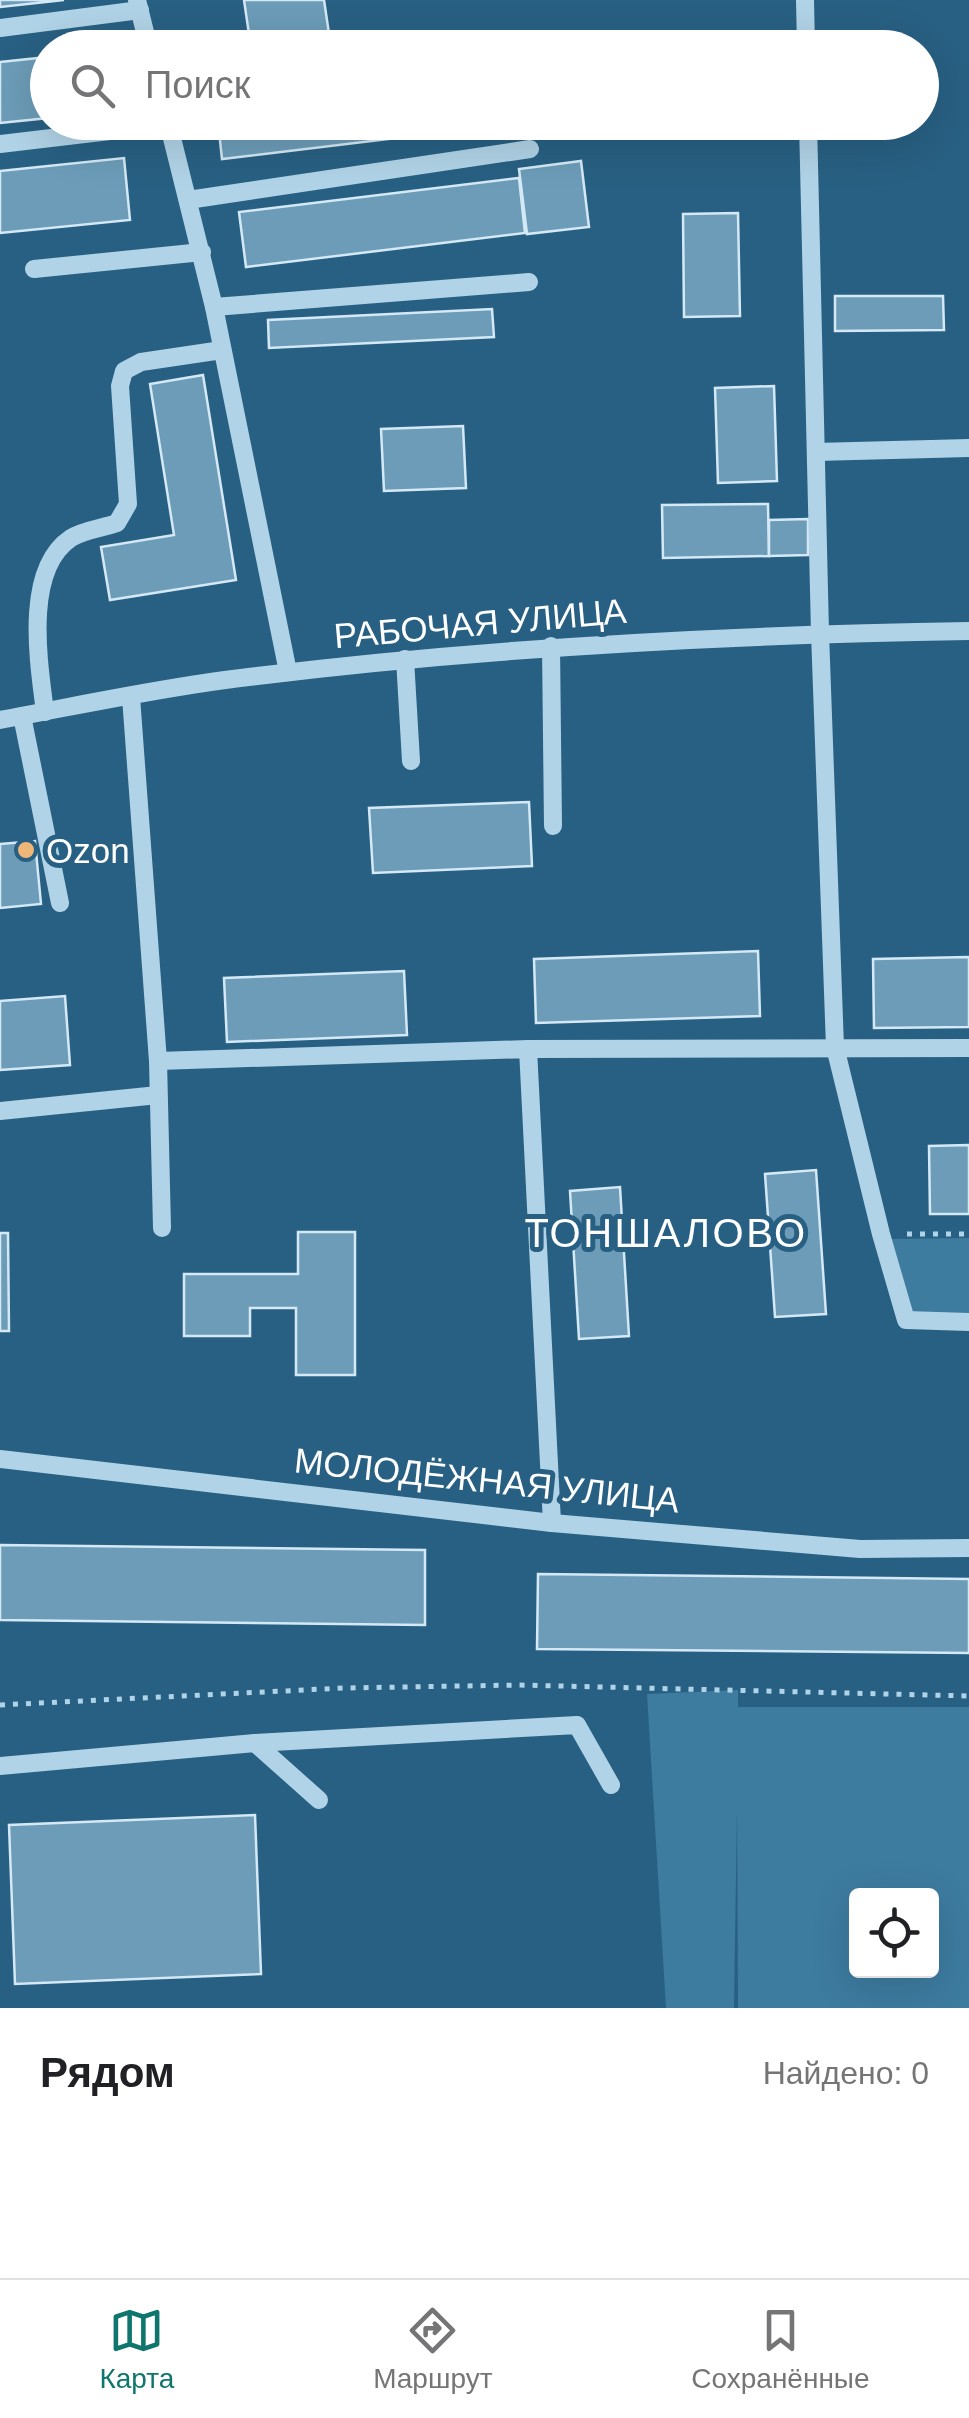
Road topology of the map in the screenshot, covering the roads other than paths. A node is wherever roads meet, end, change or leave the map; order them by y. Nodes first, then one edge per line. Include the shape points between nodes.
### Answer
1 (805, 0) edge
2 (138, 5) edge
3 (0, 28) edge
4 (144, 30) edge
5 (806, 30) edge
6 (32, 140) edge
7 (173, 140) edge
8 (808, 140) edge
9 (0, 144) edge
10 (530, 150) dead end
11 (188, 200) junction
12 (202, 252) junction
13 (34, 269) dead end
14 (529, 282) dead end
15 (214, 307) junction
16 (222, 350) junction
17 (969, 448) edge
18 (816, 452) junction
19 (969, 631) edge
20 (820, 633) junction
21 (551, 646) junction
22 (405, 659) junction
23 (288, 672) junction
24 (131, 696) junction
25 (45, 712) junction
26 (22, 716) junction
27 (0, 720) edge
28 (411, 761) dead end
29 (553, 826) dead end
30 (60, 903) dead end
31 (834, 1047) junction
32 (528, 1048) junction
33 (969, 1048) edge
34 (158, 1061) junction
35 (158, 1095) junction
36 (0, 1111) edge
37 (162, 1228) dead end
38 (969, 1322) edge
39 (0, 1459) edge
40 (552, 1523) junction
41 (969, 1548) edge
42 (254, 1743) junction
43 (0, 1766) edge
44 (611, 1785) dead end
45 (320, 1800) dead end

1 - 5 street
2 - 3 street
2 - 4 street
6 - 9 street
7 - 11 street
8 - 18 street
10 - 11 street
11 - 12 street
12 - 13 street
12 - 15 street
14 - 15 street
15 - 16 street
16 - 23 street
16 - 25 street via 141,362 124,371 128,504 117,523 71,538 47,567 37,650
17 - 18 street
18 - 20 street
19 - 20 street, РАБОЧАЯ УЛИЦА
20 - 21 street, РАБОЧАЯ УЛИЦА
20 - 31 street
21 - 22 street, РАБОЧАЯ УЛИЦА
21 - 29 street
22 - 23 street, РАБОЧАЯ УЛИЦА
22 - 28 street
23 - 24 street, РАБОЧАЯ УЛИЦА
24 - 25 street, РАБОЧАЯ УЛИЦА
24 - 34 street
25 - 26 street, РАБОЧАЯ УЛИЦА
26 - 27 street, РАБОЧАЯ УЛИЦА
26 - 30 street
31 - 32 street
31 - 33 street
31 - 38 street via 906,1320
32 - 34 street
32 - 40 street
34 - 35 street
35 - 36 street
35 - 37 street
39 - 40 street, МОЛОДЁЖНАЯ УЛИЦА
40 - 41 street, МОЛОДЁЖНАЯ УЛИЦА via 860,1549
42 - 43 street
42 - 44 street via 577,1725
42 - 45 street

